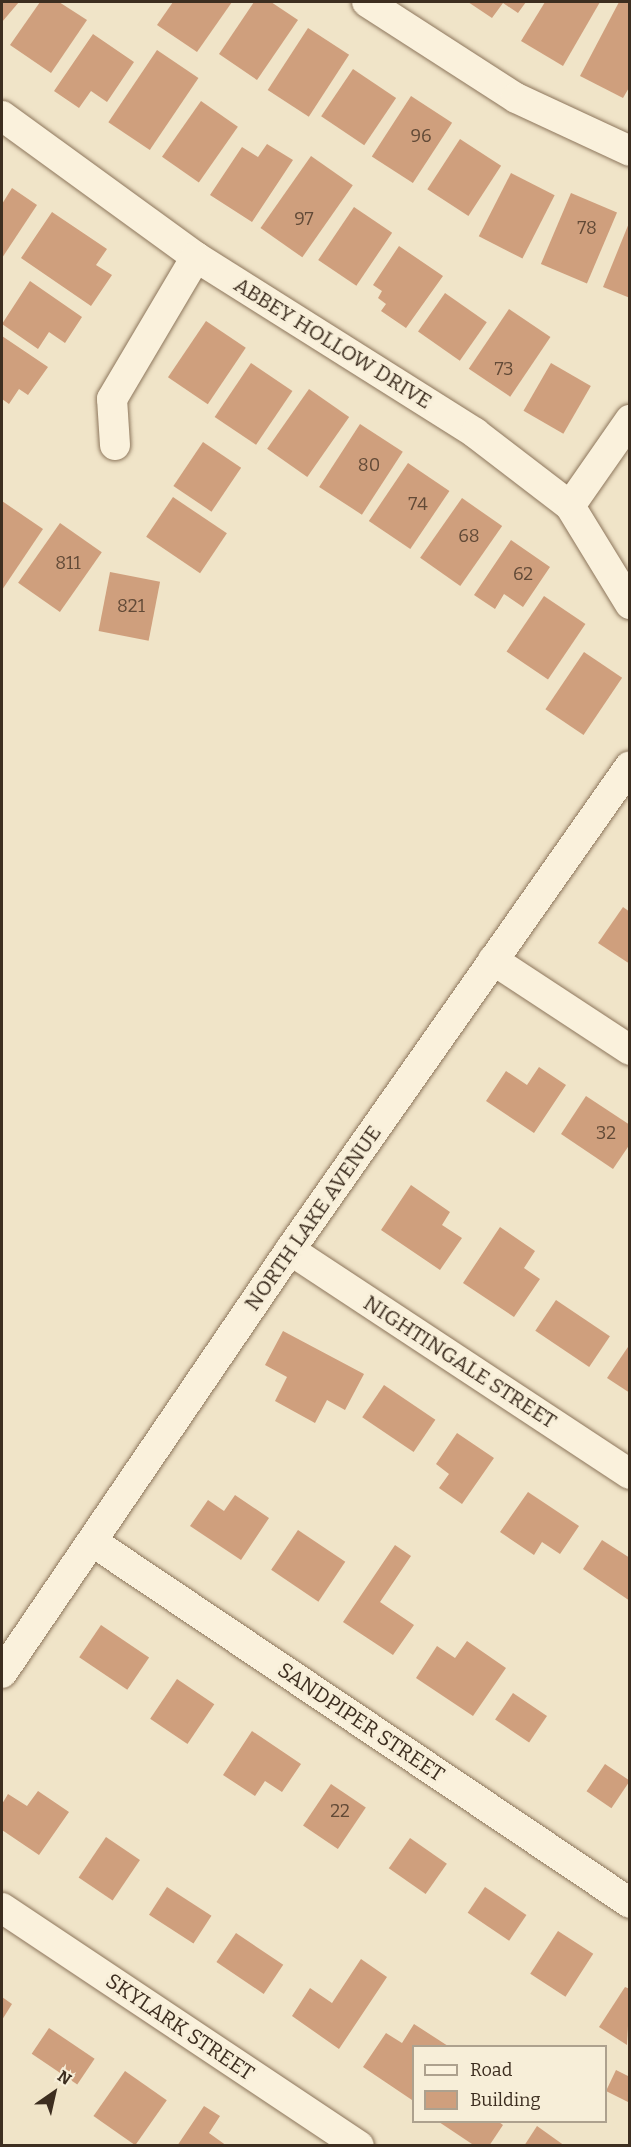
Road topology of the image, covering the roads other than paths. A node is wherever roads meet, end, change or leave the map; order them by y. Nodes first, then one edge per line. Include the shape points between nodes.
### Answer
1 (367, 2) edge
2 (2, 116) edge
3 (630, 151) edge
4 (196, 256) junction
5 (630, 420) edge
6 (115, 445) dead end
7 (570, 506) junction
8 (630, 604) edge
9 (630, 766) edge
10 (494, 960) junction
11 (630, 1050) edge
12 (290, 1250) junction
13 (630, 1474) edge
14 (93, 1542) junction
15 (2, 1673) edge
16 (630, 1903) edge
17 (2, 1908) edge
18 (358, 2145) edge

1 - 3 street via 516,98
2 - 4 street, ABBEY HOLLOW DRIVE
4 - 6 street via 112,399
4 - 7 street, ABBEY HOLLOW DRIVE via 475,433
5 - 7 street
7 - 8 street, ABBEY HOLLOW DRIVE
9 - 10 street, NORTH LAKE AVENUE
10 - 11 street
10 - 12 street, NORTH LAKE AVENUE
12 - 13 street, NIGHTINGALE STREET
12 - 14 street, NORTH LAKE AVENUE
14 - 15 street, NORTH LAKE AVENUE
14 - 16 street, SANDPIPER STREET
17 - 18 street, SKYLARK STREET

